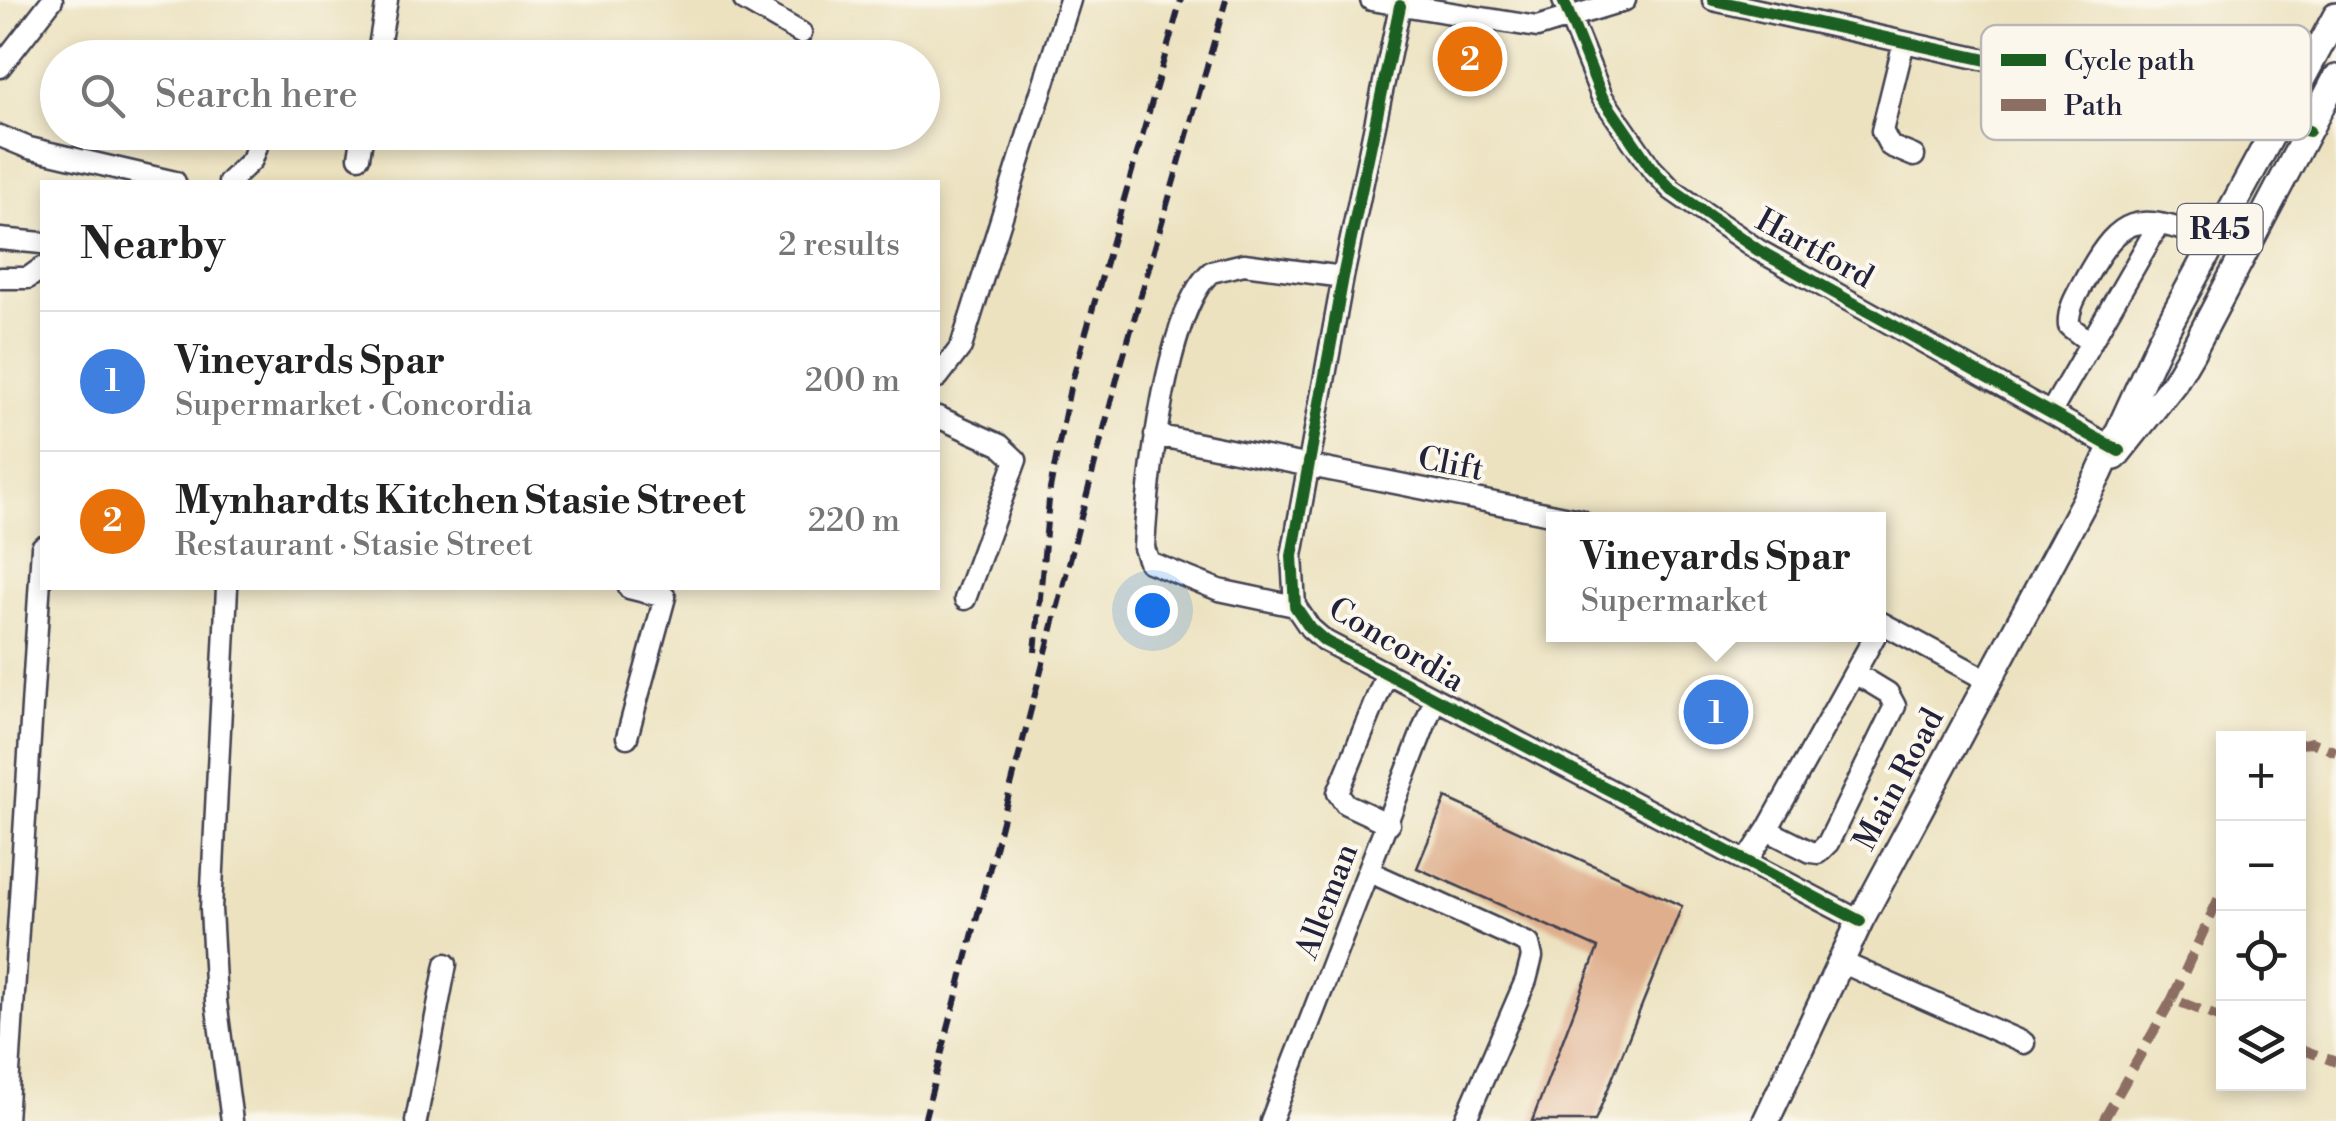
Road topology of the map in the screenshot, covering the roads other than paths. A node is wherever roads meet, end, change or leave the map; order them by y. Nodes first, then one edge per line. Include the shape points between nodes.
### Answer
1 (52, 0) edge
2 (387, 0) edge
3 (744, 0) edge
4 (1070, 0) edge
5 (1370, 0) edge
6 (1624, 0) edge
7 (1713, 0) edge
8 (1400, 6) junction
9 (1474, 10) edge
10 (1566, 10) edge
11 (2336, 16) edge
12 (801, 33) dead end
13 (380, 40) edge
14 (1904, 42) junction
15 (1981, 59) edge
16 (2311, 63) edge
17 (0, 66) edge
18 (2336, 78) edge
19 (2311, 128) edge
20 (0, 136) edge
21 (2270, 140) edge
22 (2305, 140) edge
23 (256, 150) edge
24 (360, 150) edge
25 (1914, 156) dead end
26 (359, 157) dead end
27 (166, 180) edge
28 (231, 180) edge
29 (2159, 224) junction
30 (2214, 238) junction
31 (0, 239) edge
32 (40, 242) edge
33 (40, 269) edge
34 (1343, 277) junction
35 (0, 278) edge
36 (2090, 343) junction
37 (940, 374) edge
38 (2051, 412) junction
39 (940, 419) edge
40 (1155, 435) junction
41 (2115, 448) junction
42 (1310, 465) junction
43 (1546, 513) edge
44 (40, 580) edge
45 (227, 590) edge
46 (666, 592) edge
47 (965, 599) dead end
48 (1295, 606) junction
49 (1886, 630) edge
50 (1871, 642) edge
51 (1854, 673) junction
52 (1386, 675) junction
53 (1987, 680) junction
54 (1434, 701) junction
55 (626, 737) dead end
56 (1388, 824) junction
57 (1766, 830) junction
58 (1746, 862) junction
59 (1370, 872) junction
60 (1860, 921) junction
61 (1840, 962) junction
62 (446, 964) dead end
63 (2024, 1043) dead end
64 (6, 1121) edge
65 (232, 1121) edge
66 (416, 1121) edge
67 (1271, 1121) edge
68 (1465, 1121) edge
69 (1766, 1121) edge

1 - 17 street
2 - 13 street
3 - 12 street
4 - 37 street via 961,347
5 - 8 street
6 - 10 street
7 - 14 street
8 - 9 street
8 - 34 street, Concordia
9 - 10 street via 1537,26
10 - 38 street, Hartford via 1602,97 1672,190 1758,250
11 - 16 main road, Main Road / R45
14 - 15 street
14 - 25 street via 1882,131 1886,143
18 - 19 main road, Main Road / R45
20 - 27 street
21 - 30 main road, Main Road / R45
22 - 41 main road, Main Road / R45 via 2192,354
23 - 28 street
24 - 26 street
29 - 30 street
29 - 36 street
29 - 36 street via 2134,222 2108,239 2068,318 2074,333
30 - 41 main road, Main Road / R45
31 - 32 street
33 - 35 street via 28,278
34 - 40 street via 1244,264 1211,272 1192,298
34 - 42 street, Concordia
36 - 38 street
38 - 41 street, Hartford
39 - 47 street via 1000,445 1016,460
40 - 42 street, Clift
40 - 48 street via 1144,537 1148,562 1219,590
41 - 53 main road, Main Road / R45
42 - 43 street, Clift
42 - 48 street, Concordia via 1292,556
44 - 64 street
45 - 65 street via 211,909
46 - 55 street
48 - 52 street, Concordia via 1325,641
49 - 53 street
50 - 51 street
51 - 57 street
51 - 57 street via 1888,693 1895,706 1834,834 1818,853
52 - 54 street, Concordia
52 - 56 street via 1338,793 1346,804
53 - 60 main road, Main Road / R45
54 - 56 street, Alleman
54 - 58 street, Concordia
56 - 59 street, Alleman
57 - 58 street
58 - 60 street, Concordia
59 - 67 street, Alleman
59 - 68 street via 1529,944 1526,980
60 - 61 main road, Main Road / R45
61 - 63 street
61 - 69 main road, Main Road / R45
62 - 66 street

